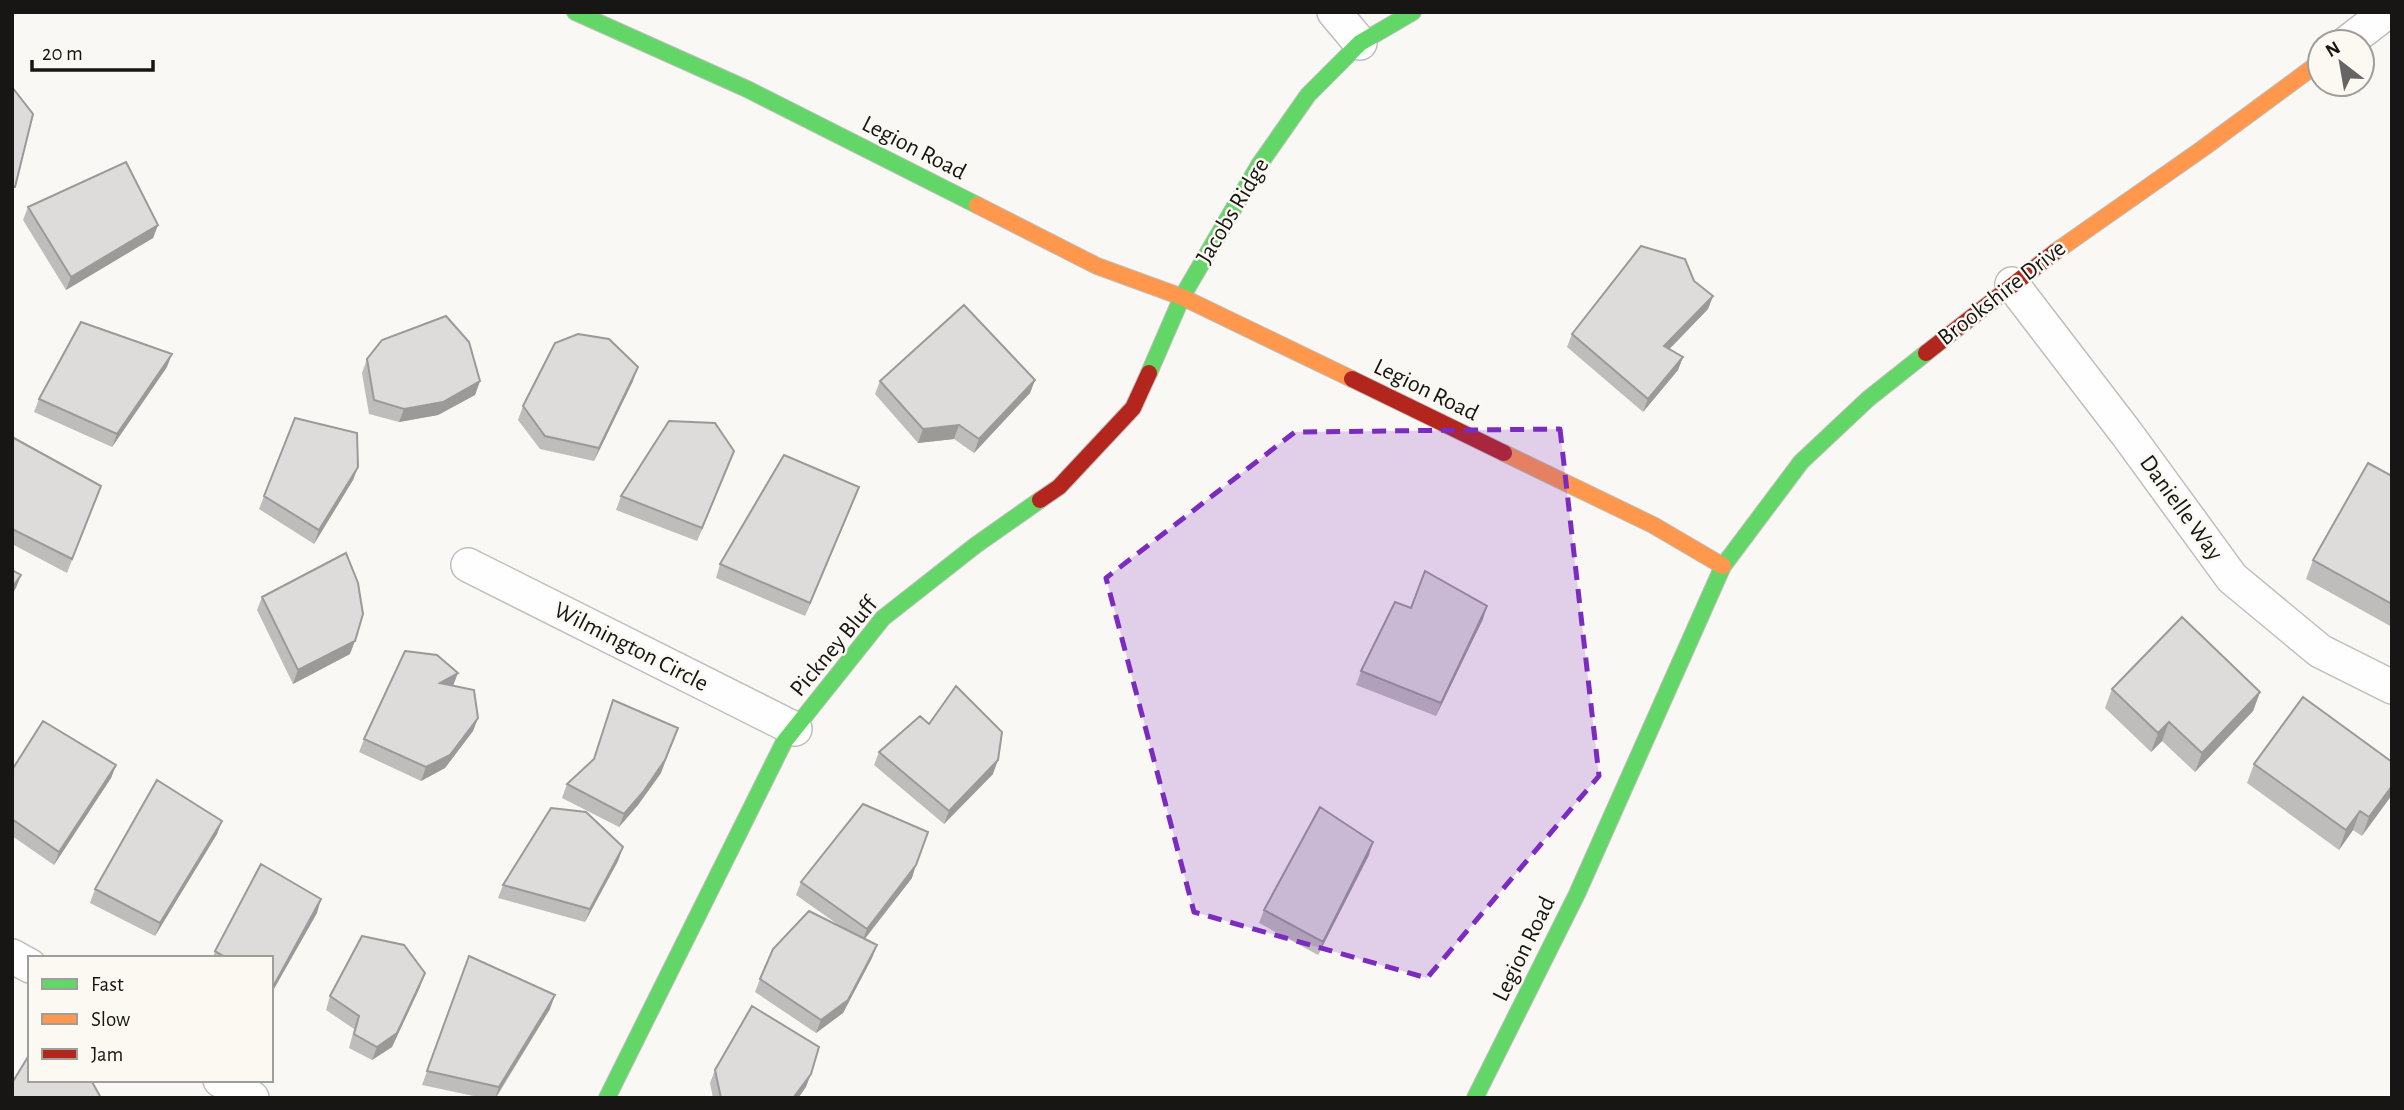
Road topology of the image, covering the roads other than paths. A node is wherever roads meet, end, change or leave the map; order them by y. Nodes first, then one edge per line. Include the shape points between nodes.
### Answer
1 (575, 12) edge
2 (1334, 12) edge
3 (1413, 12) edge
4 (2387, 12) edge
5 (2366, 28) edge
6 (1360, 43) junction
7 (2306, 72) edge
8 (2012, 285) junction
9 (1182, 296) junction
10 (468, 565) dead end
11 (1723, 566) junction
12 (2392, 687) edge
13 (795, 729) junction
14 (12, 956) edge
15 (28, 965) edge
16 (224, 1082) edge
17 (252, 1098) edge
18 (607, 1098) edge
19 (1475, 1098) edge

1 - 9 street, Legion Road via 747,89 1097,266
2 - 6 street
3 - 6 street, Jacobs Ridge
4 - 5 street
6 - 9 street, Jacobs Ridge via 1308,95 1286,126
7 - 8 street, Brookshire Drive
8 - 11 street, Brookshire Drive via 1868,399 1801,462
8 - 12 street, Danielle Way via 2232,578 2320,651
9 - 11 street, Legion Road via 1653,525
9 - 13 street, Pickney Bluff via 1133,408 1059,487 883,618
10 - 13 street, Wilmington Circle
11 - 19 street, Legion Road via 1577,894
13 - 18 street, Pickney Bluff via 784,742
14 - 15 street
16 - 17 street

